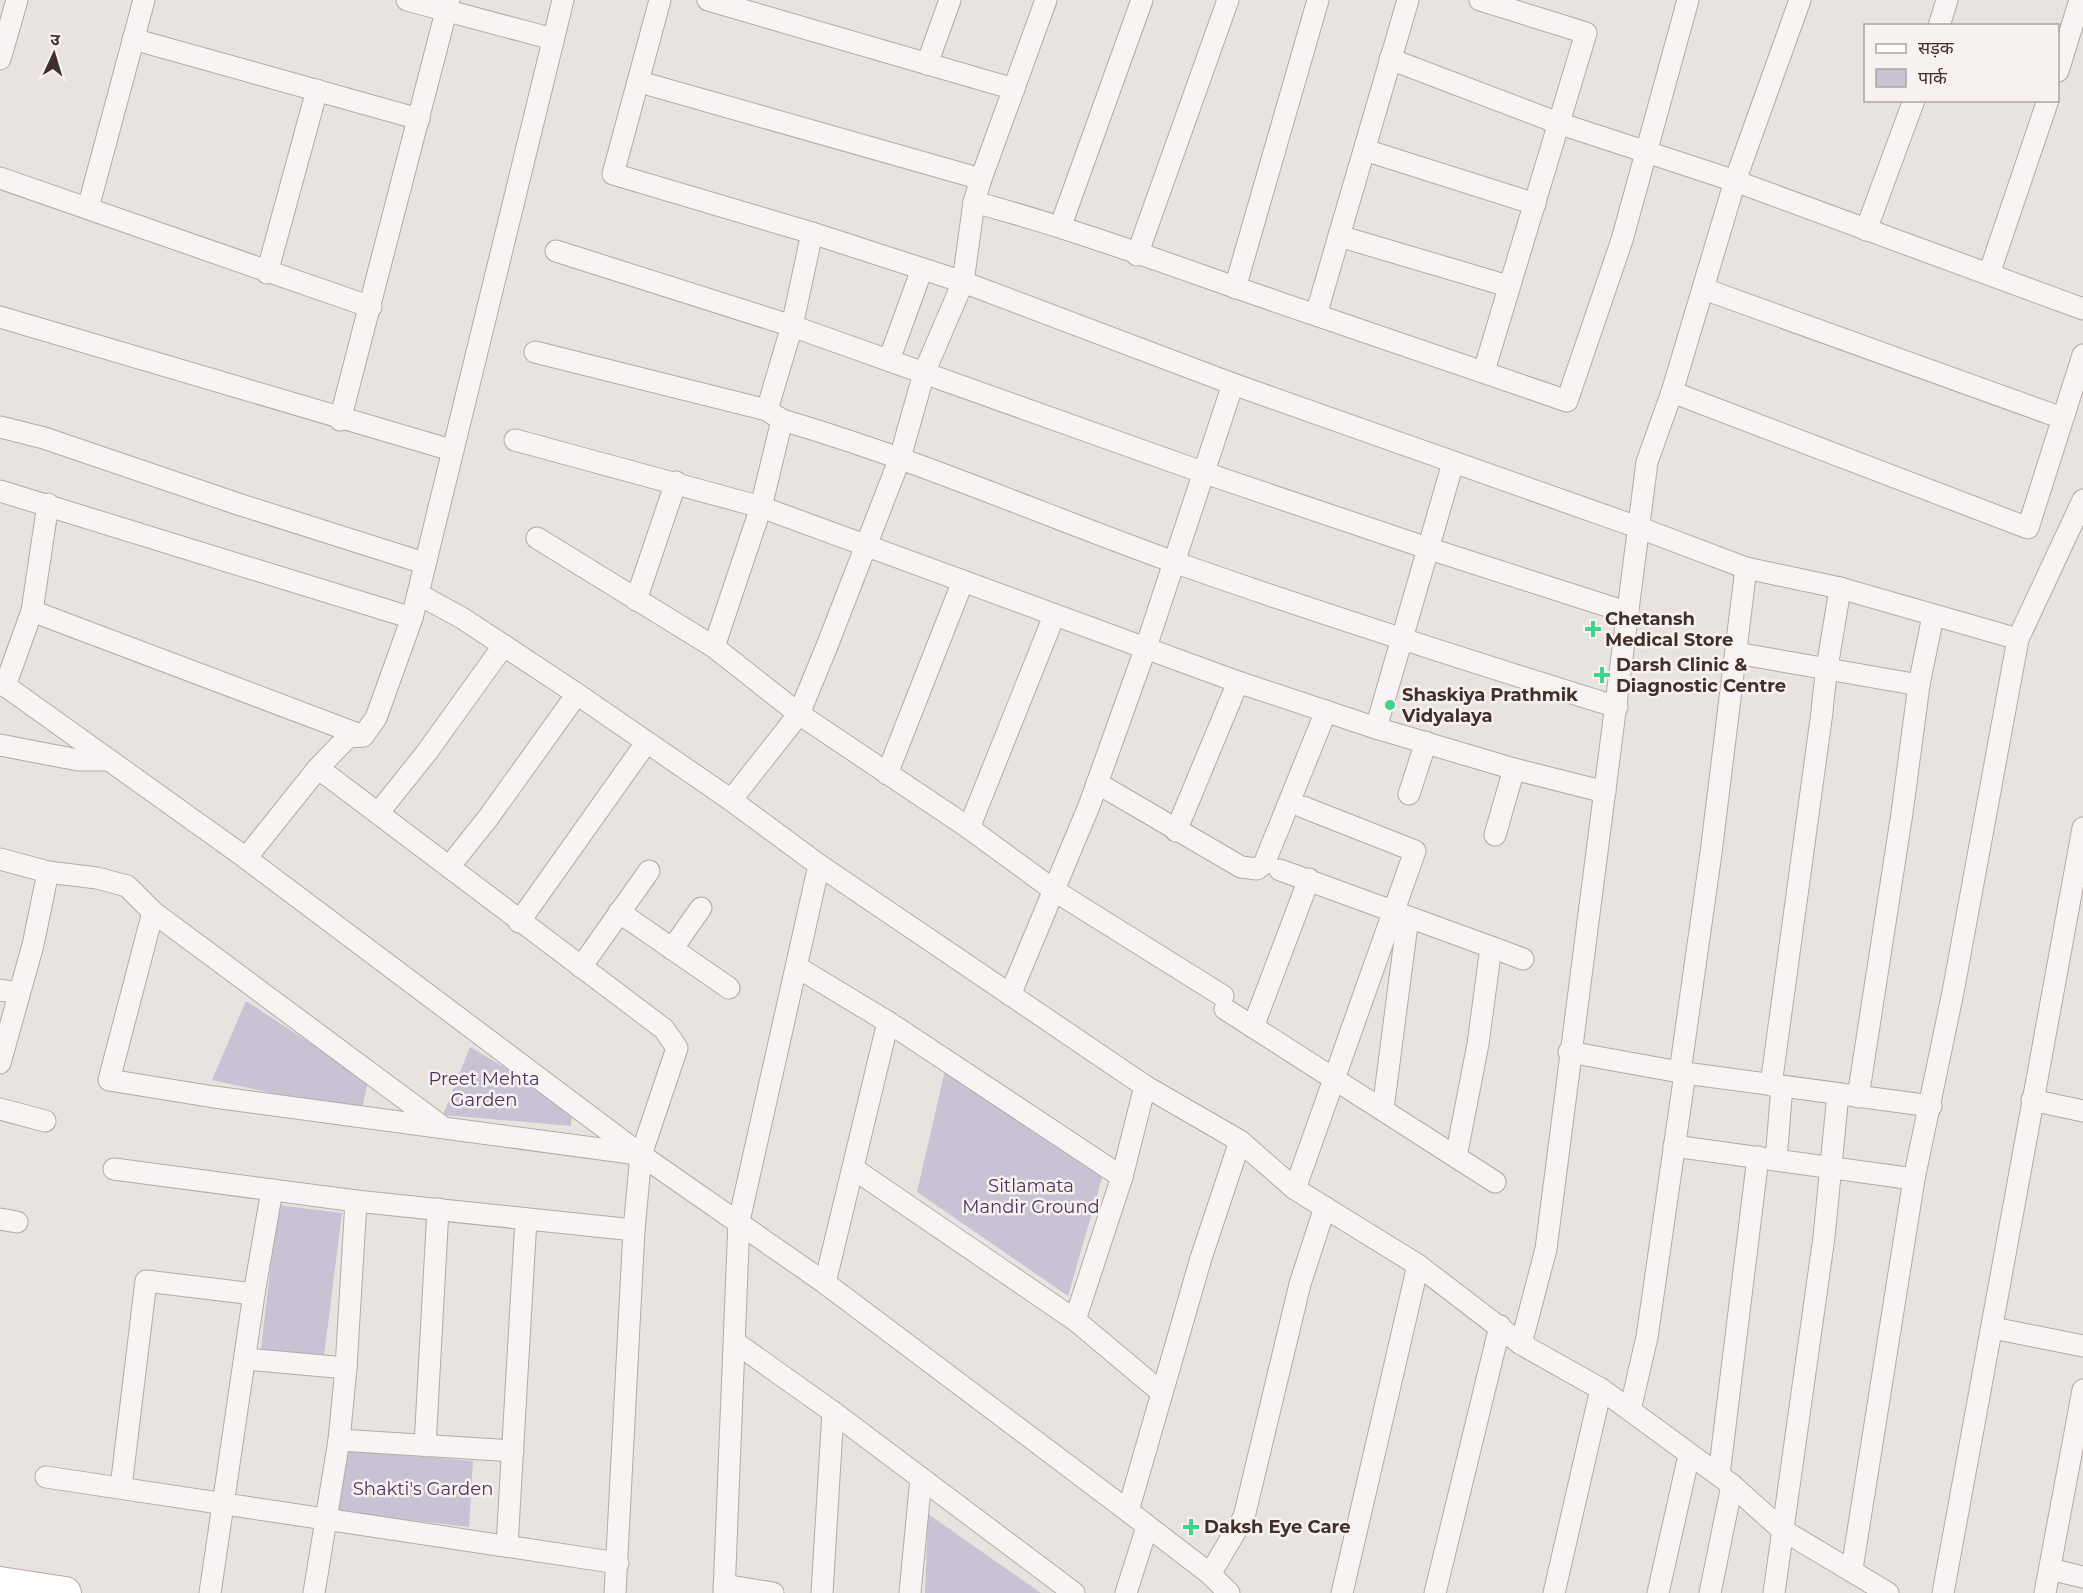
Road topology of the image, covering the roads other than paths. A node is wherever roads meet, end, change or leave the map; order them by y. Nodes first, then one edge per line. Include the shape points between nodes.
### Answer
1 (17, 0) edge
2 (144, 0) edge
3 (407, 0) edge
4 (564, 0) edge
5 (660, 0) edge
6 (708, 0) edge
7 (950, 0) edge
8 (1046, 0) edge
9 (1142, 0) edge
10 (1228, 0) edge
11 (1318, 0) edge
12 (1408, 0) edge
13 (1480, 0) edge
14 (1688, 0) edge
15 (1800, 0) edge
16 (1947, 0) edge
17 (2080, 0) edge
18 (448, 6) edge
19 (1940, 24) edge
20 (133, 39) junction
21 (553, 39) junction
22 (0, 59) edge
23 (1390, 59) junction
24 (927, 64) junction
25 (2059, 68) edge
26 (640, 82) junction
27 (1014, 89) junction
28 (317, 90) junction
29 (1913, 102) edge
30 (2047, 102) edge
31 (419, 119) junction
32 (1558, 123) junction
33 (1365, 150) junction
34 (1645, 150) junction
35 (0, 178) edge
36 (981, 178) junction
37 (1735, 181) junction
38 (974, 202) junction
39 (1535, 204) junction
40 (88, 208) junction
41 (1061, 225) junction
42 (1866, 230) junction
43 (812, 233) junction
44 (1339, 236) junction
45 (556, 251) dead end
46 (1137, 255) junction
47 (922, 269) junction
48 (267, 273) junction
49 (1989, 274) junction
50 (963, 282) junction
51 (1508, 286) junction
52 (1235, 288) junction
53 (1704, 289) junction
54 (371, 307) junction
55 (2083, 309) edge
56 (1316, 315) junction
57 (0, 317) edge
58 (792, 326) junction
59 (534, 352) dead end
60 (2083, 356) edge
61 (889, 360) junction
62 (1484, 371) junction
63 (924, 373) junction
64 (2078, 381) edge
65 (1233, 384) junction
66 (1672, 392) junction
67 (775, 415) junction
68 (2062, 418) junction
69 (340, 420) junction
70 (0, 427) edge
71 (515, 440) dead end
72 (451, 450) junction
73 (900, 458) junction
74 (1453, 463) junction
75 (1203, 472) junction
76 (676, 482) junction
77 (0, 491) edge
78 (2083, 500) edge
79 (48, 504) junction
80 (761, 507) junction
81 (1640, 528) junction
82 (537, 538) dead end
83 (866, 545) junction
84 (1427, 549) junction
85 (1174, 562) junction
86 (424, 563) junction
87 (1746, 568) junction
88 (963, 581) junction
89 (1840, 588) junction
90 (418, 594) junction
91 (636, 600) junction
92 (32, 611) junction
93 (1629, 613) junction
94 (1054, 616) junction
95 (1933, 616) junction
96 (412, 618) junction
97 (2018, 639) junction
98 (1401, 640) junction
99 (504, 645) junction
100 (714, 647) junction
101 (1146, 647) junction
102 (1736, 653) junction
103 (1825, 668) junction
104 (1238, 682) junction
105 (2, 684) edge
106 (1919, 685) junction
107 (577, 694) junction
108 (1617, 707) junction
109 (1326, 711) junction
110 (799, 714) junction
111 (1376, 728) junction
112 (363, 736) junction
113 (1426, 742) junction
114 (646, 743) junction
115 (0, 745) edge
116 (82, 752) junction
117 (318, 768) junction
118 (1514, 769) junction
119 (887, 774) junction
120 (1097, 783) junction
121 (1605, 792) junction
122 (1409, 794) dead end
123 (731, 800) junction
124 (1303, 807) dead end
125 (379, 812) junction
126 (969, 828) junction
127 (2083, 828) edge
128 (1176, 831) junction
129 (1495, 835) dead end
130 (246, 858) junction
131 (0, 859) edge
132 (819, 865) junction
133 (448, 867) junction
134 (1280, 870) dead end
135 (649, 871) dead end
136 (48, 872) junction
137 (1309, 879) junction
138 (2078, 883) edge
139 (1054, 891) junction
140 (701, 908) dead end
141 (153, 912) junction
142 (619, 912) junction
143 (1400, 914) junction
144 (519, 922) junction
145 (1491, 947) junction
146 (672, 949) junction
147 (1523, 959) dead end
148 (581, 967) junction
149 (797, 967) junction
150 (729, 988) dead end
151 (10, 991) edge
152 (1010, 995) junction
153 (888, 1022) junction
154 (1253, 1027) junction
155 (1569, 1052) junction
156 (0, 1063) edge
157 (1683, 1073) junction
158 (1333, 1078) junction
159 (1776, 1085) junction
160 (1145, 1086) junction
161 (1848, 1095) junction
162 (2032, 1100) junction
163 (1931, 1106) junction
164 (0, 1109) edge
165 (1383, 1109) junction
166 (2083, 1111) edge
167 (45, 1121) dead end
168 (442, 1127) junction
169 (1240, 1142) junction
170 (1674, 1146) junction
171 (641, 1155) junction
172 (1456, 1157) junction
173 (1767, 1159) junction
174 (854, 1168) junction
175 (1831, 1168) junction
176 (114, 1169) dead end
177 (1122, 1177) junction
178 (1914, 1179) junction
179 (1495, 1182) dead end
180 (1295, 1189) junction
181 (272, 1190) junction
182 (356, 1200) junction
183 (1325, 1207) junction
184 (438, 1209) junction
185 (526, 1219) junction
186 (739, 1221) junction
187 (634, 1230) junction
188 (1418, 1265) junction
189 (825, 1283) junction
190 (254, 1294) junction
191 (1075, 1320) junction
192 (1500, 1326) junction
193 (1993, 1328) junction
194 (736, 1343) junction
195 (1521, 1344) junction
196 (2083, 1346) edge
197 (245, 1359) junction
198 (346, 1368) junction
199 (1601, 1389) junction
200 (2083, 1390) edge
201 (1161, 1392) junction
202 (1630, 1410) junction
203 (833, 1412) junction
204 (339, 1440) junction
205 (425, 1446) junction
206 (513, 1451) junction
207 (1689, 1455) junction
208 (45, 1477) dead end
209 (921, 1478) junction
210 (1725, 1480) junction
211 (121, 1487) junction
212 (222, 1502) junction
213 (1128, 1511) junction
214 (325, 1518) junction
215 (1147, 1527) junction
216 (1781, 1529) junction
217 (507, 1546) junction
218 (618, 1563) junction
219 (1852, 1569) junction
220 (2050, 1569) junction
221 (1210, 1574) junction
222 (2083, 1577) edge
223 (0, 1582) edge
224 (724, 1589) edge
225 (1886, 1592) edge
226 (65, 1593) edge
227 (210, 1593) edge
228 (314, 1593) edge
229 (615, 1593) edge
230 (773, 1593) edge
231 (822, 1593) edge
232 (909, 1593) edge
233 (1074, 1593) edge
234 (1126, 1593) edge
235 (1229, 1593) edge
236 (1342, 1593) edge
237 (1436, 1593) edge
238 (1554, 1593) edge
239 (1658, 1593) edge
240 (1710, 1593) edge
241 (1774, 1593) edge
242 (1942, 1593) edge
243 (2045, 1593) edge

1 - 22 street
2 - 20 street
3 - 18 street
4 - 21 street
5 - 26 street
6 - 24 street
7 - 24 street
8 - 27 street
9 - 41 street
10 - 46 street
11 - 52 street
12 - 23 street
13 - 32 street via 1587,33
14 - 34 street
15 - 37 street
16 - 19 street
17 - 25 street
18 - 21 street
18 - 31 street
20 - 28 street
20 - 40 street
21 - 72 street
23 - 32 street
23 - 33 street
24 - 27 street
26 - 36 street
26 - 43 street via 613,174
27 - 36 street
28 - 31 street
28 - 48 street
29 - 42 street
30 - 49 street
31 - 54 street
32 - 34 street
32 - 39 street
33 - 39 street
33 - 44 street
34 - 37 street
34 - 62 street via 1622,240 1567,401
35 - 40 street
36 - 38 street
37 - 42 street
37 - 53 street
38 - 41 street
38 - 50 street
39 - 51 street
40 - 48 street
41 - 46 street
42 - 49 street
43 - 47 street
43 - 58 street
44 - 51 street
44 - 56 street
45 - 58 street
46 - 52 street
47 - 50 street
47 - 61 street
48 - 54 street
49 - 55 street
50 - 63 street
50 - 65 street
51 - 62 street
52 - 56 street
53 - 66 street
53 - 68 street
54 - 69 street
56 - 62 street
57 - 69 street
58 - 61 street
58 - 67 street
59 - 67 street
60 - 64 street
61 - 63 street
63 - 73 street
63 - 75 street
64 - 68 street
65 - 74 street
65 - 75 street
66 - 68 street via 2028,528
66 - 81 street via 1647,462
67 - 73 street
67 - 80 street
69 - 72 street
70 - 86 street
71 - 76 street
72 - 86 street
73 - 83 street
73 - 85 street
74 - 81 street
74 - 84 street
75 - 84 street
75 - 85 street
76 - 80 street
76 - 91 street
77 - 79 street
78 - 97 street
79 - 92 street
79 - 96 street
80 - 83 street
80 - 100 street
81 - 87 street
81 - 93 street
82 - 91 street
83 - 88 street
83 - 110 street
84 - 93 street
84 - 98 street
85 - 98 street
85 - 101 street
86 - 90 street
87 - 89 street
87 - 102 street
88 - 94 street
88 - 119 street
89 - 95 street
89 - 103 street
90 - 96 street
90 - 99 street
91 - 100 street
92 - 105 street
92 - 112 street
93 - 108 street
94 - 101 street
94 - 126 street
95 - 97 street
95 - 106 street
96 - 112 street via 376,718
97 - 163 street
98 - 108 street
98 - 111 street
99 - 107 street
99 - 125 street
100 - 110 street
101 - 104 street
101 - 120 street
102 - 103 street
102 - 157 street
103 - 106 street
103 - 159 street
104 - 109 street
104 - 128 street
105 - 116 street
106 - 161 street via 1902,813
107 - 114 street
107 - 133 street
108 - 121 street
109 - 111 street
109 - 128 street via 1264,864 1257,869 1241,867
110 - 119 street
110 - 123 street
111 - 113 street
112 - 117 street via 348,737
113 - 118 street
113 - 122 street
114 - 123 street
114 - 144 street
115 - 116 street
116 - 130 street via 109,760
117 - 125 street
117 - 130 street
118 - 121 street
118 - 129 street
119 - 126 street
120 - 128 street
120 - 139 street
121 - 155 street
123 - 132 street
124 - 143 street via 1414,851
125 - 133 street
126 - 139 street
127 - 138 street
130 - 171 street
131 - 136 street
132 - 149 street
132 - 152 street
133 - 144 street
134 - 137 street
135 - 142 street
136 - 141 street via 127,886
136 - 151 street via 33,945
137 - 143 street
137 - 154 street
138 - 162 street
139 - 152 street
139 - 154 street via 1224,1003
140 - 146 street
141 - 168 street
141 - 168 street via 109,1080
142 - 146 street
142 - 148 street
143 - 145 street
143 - 158 street
143 - 165 street
144 - 148 street
145 - 147 street
145 - 172 street via 1478,1044
146 - 150 street
148 - 171 street via 664,1029 677,1048
149 - 153 street
149 - 186 street
151 - 156 street
152 - 160 street
153 - 174 street
153 - 177 street
154 - 158 street
155 - 157 street
155 - 195 street via 1546,1249
157 - 159 street
157 - 170 street
158 - 165 street
158 - 180 street
159 - 161 street
159 - 173 street
160 - 169 street
160 - 177 street
161 - 163 street
161 - 175 street
162 - 166 street
162 - 193 street
163 - 178 street
164 - 167 street
165 - 172 street
168 - 171 street
169 - 180 street
169 - 201 street
170 - 173 street
170 - 202 street via 1647,1337
171 - 186 street
171 - 187 street
172 - 179 street
173 - 175 street
173 - 210 street
174 - 189 street
174 - 191 street
175 - 178 street
175 - 216 street via 1806,1374
176 - 181 street
177 - 191 street
178 - 219 street
180 - 183 street
181 - 182 street
181 - 190 street
182 - 184 street
182 - 198 street
183 - 188 street
183 - 221 street via 1300,1284 1244,1516
184 - 185 street
184 - 205 street
185 - 187 street
185 - 206 street
186 - 189 street
186 - 194 street
187 - 218 street
188 - 192 street
188 - 236 street
189 - 213 street
190 - 197 street
190 - 211 street via 146,1281
191 - 201 street
192 - 195 street
192 - 237 street
193 - 196 street
193 - 242 street
194 - 203 street
194 - 224 street
195 - 199 street
197 - 198 street
197 - 212 street
198 - 204 street
199 - 202 street
199 - 238 street
200 - 220 street
201 - 213 street
202 - 207 street
203 - 209 street
203 - 231 street
204 - 205 street
204 - 214 street
205 - 206 street
206 - 217 street
207 - 210 street
207 - 239 street
208 - 211 street
209 - 232 street
209 - 233 street
210 - 216 street
210 - 240 street
211 - 212 street
212 - 214 street
212 - 227 street
213 - 215 street
214 - 217 street
214 - 228 street
215 - 221 street
215 - 234 street
216 - 219 street
216 - 241 street
217 - 218 street
218 - 229 street
219 - 225 street
220 - 222 street
220 - 243 street
221 - 235 street
223 - 226 main road
224 - 230 street

